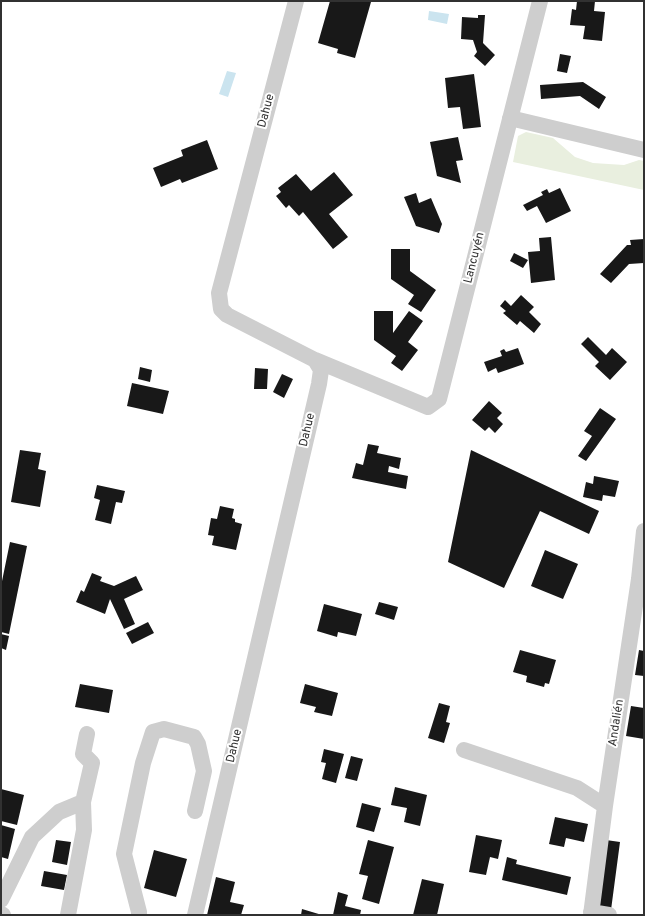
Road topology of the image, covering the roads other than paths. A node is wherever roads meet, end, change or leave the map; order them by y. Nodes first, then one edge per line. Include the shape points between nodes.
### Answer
1 (296, 1) edge
2 (540, 1) edge
3 (510, 118) junction
4 (644, 150) edge
5 (315, 360) junction
6 (644, 531) edge
7 (642, 580) edge
8 (87, 734) dead end
9 (464, 750) dead end
10 (83, 802) junction
11 (605, 806) junction
12 (195, 811) dead end
13 (1, 900) edge
14 (591, 914) edge
15 (68, 915) edge
16 (139, 915) edge
17 (195, 915) edge
18 (609, 915) edge

1 - 5 street, Dahue via 219,293 221,309 227,315
2 - 3 street, Lancuyén
3 - 4 street
3 - 5 street, Lancuyén via 439,399 428,407
5 - 17 street, Dahue via 321,370 319,384
6 - 7 street, Andalién
7 - 11 street, Andalién
8 - 10 street via 83,754 92,763
9 - 11 street via 577,788
10 - 13 street via 59,812 32,837
10 - 15 street via 84,830
11 - 14 street, Andalién
12 - 16 street via 204,771 198,744 194,737 164,729 153,732 143,763 124,854
14 - 18 street

